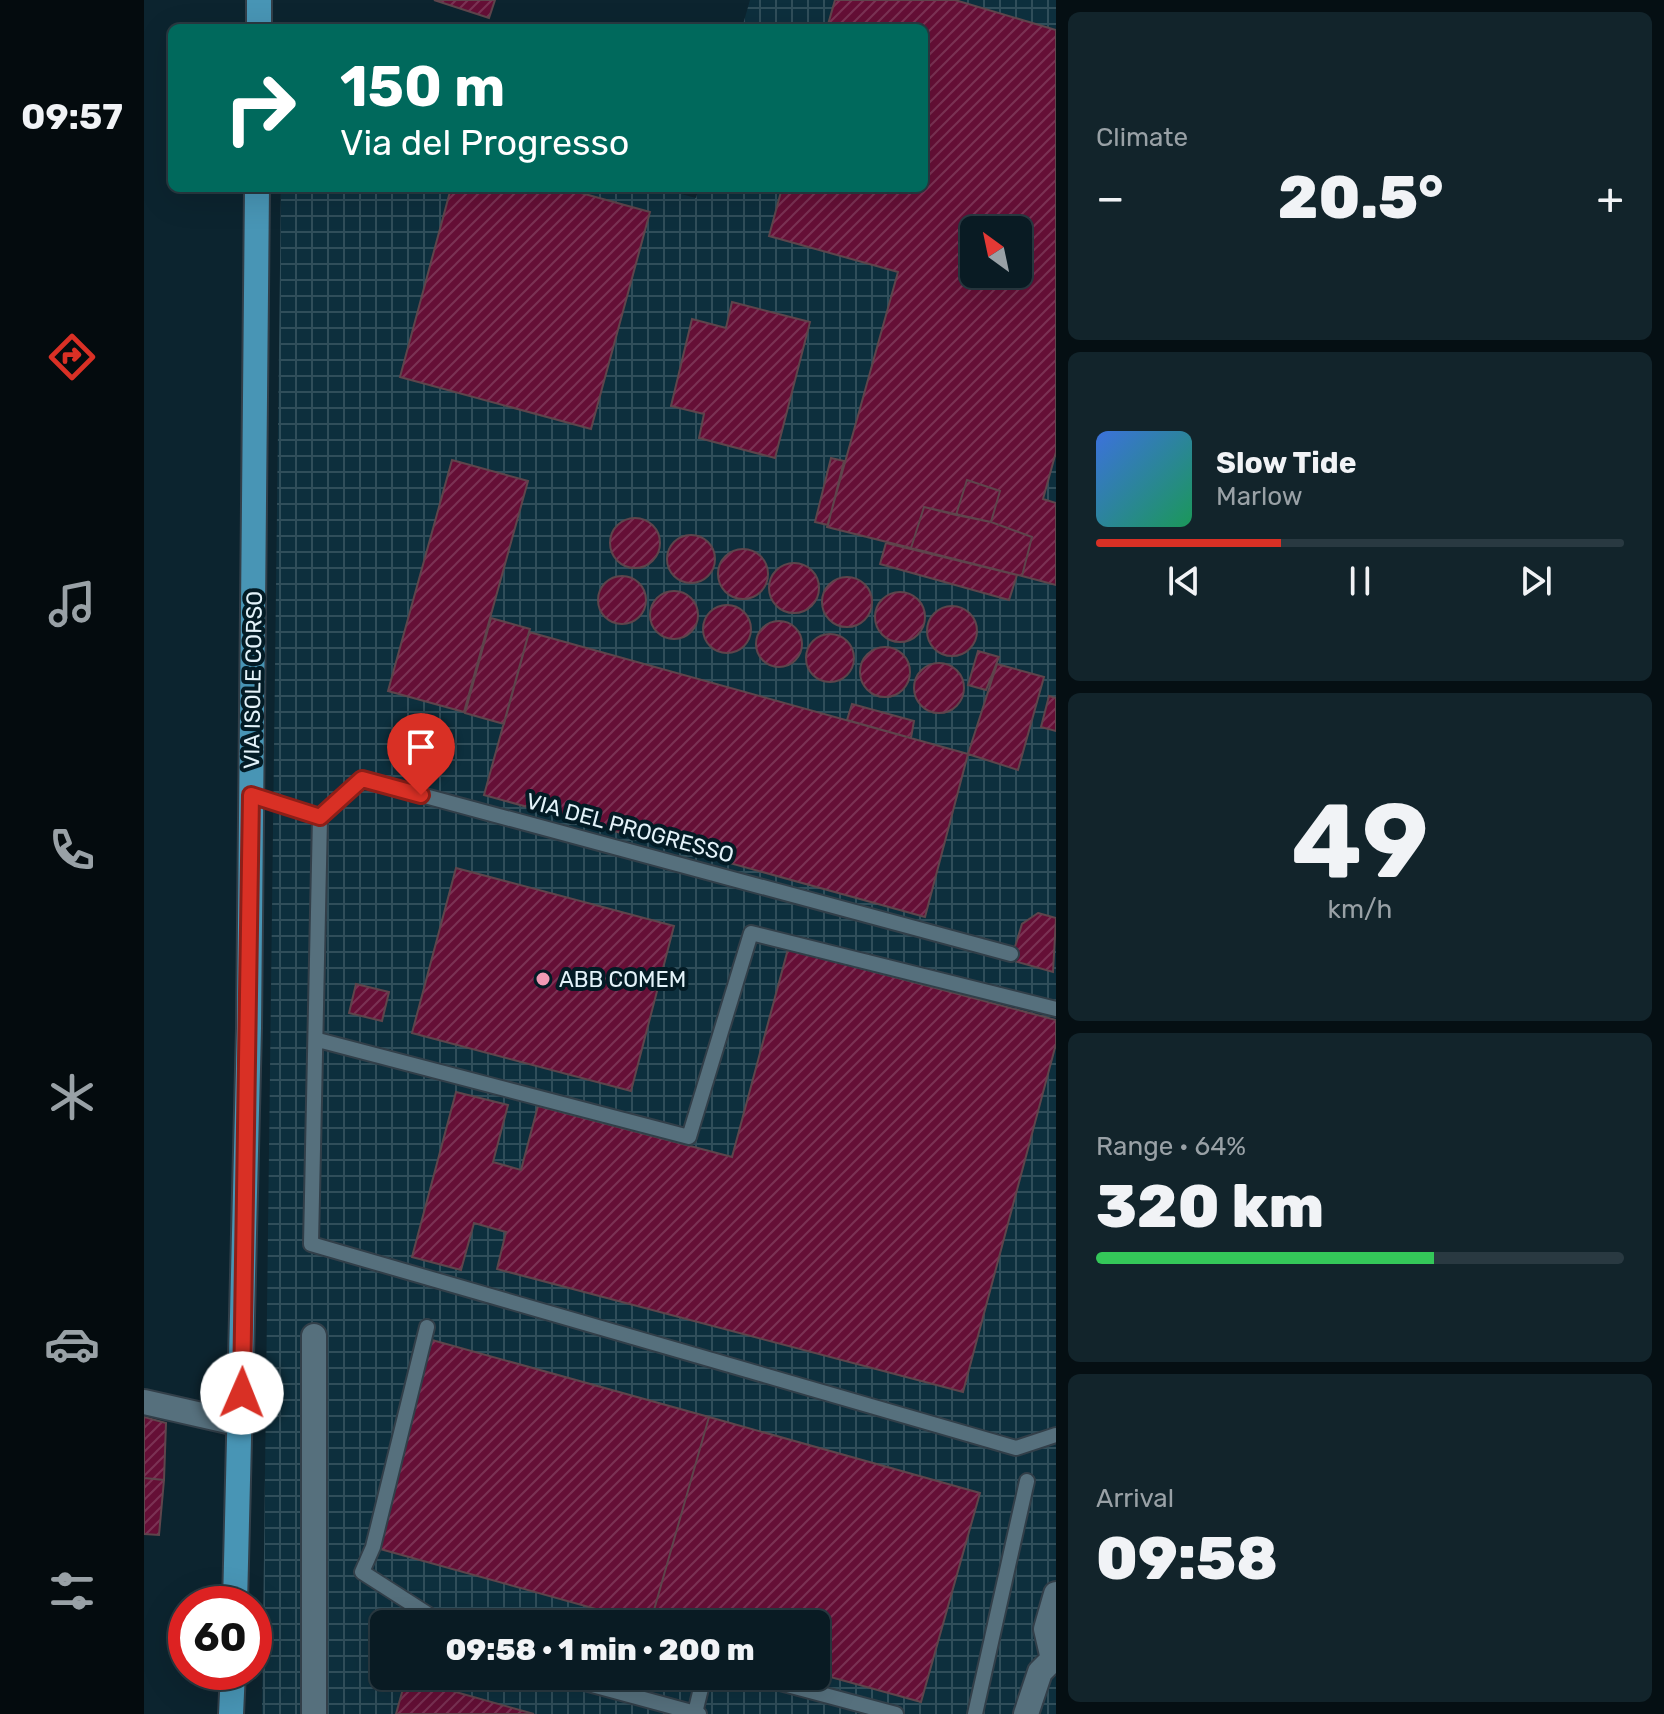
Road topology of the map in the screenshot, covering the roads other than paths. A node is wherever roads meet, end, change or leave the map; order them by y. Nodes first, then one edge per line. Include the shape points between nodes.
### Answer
1 (259, 0) edge
2 (259, 24) edge
3 (257, 192) edge
4 (251, 795) junction
5 (320, 817) junction
6 (1011, 954) dead end
7 (1056, 1009) edge
8 (318, 1040) junction
9 (427, 1327) dead end
10 (314, 1336) dead end
11 (144, 1402) edge
12 (241, 1424) junction
13 (1056, 1435) edge
14 (1027, 1481) dead end
15 (236, 1586) edge
16 (1056, 1594) edge
17 (421, 1610) edge
18 (1054, 1658) edge
19 (232, 1690) edge
20 (610, 1690) edge
21 (701, 1690) edge
22 (806, 1690) edge
23 (231, 1714) edge
24 (314, 1714) edge
25 (697, 1714) edge
26 (896, 1714) edge
27 (975, 1714) edge
28 (1026, 1714) edge

1 - 2 main road
3 - 4 main road, VIA ISOLE CORSO
4 - 5 lane
4 - 12 main road, VIA ISOLE CORSO
5 - 6 lane, VIA DEL PROGRESSO via 362,779
5 - 8 lane
7 - 8 lane via 751,933 689,1137
8 - 13 lane via 311,1244 1016,1448
9 - 17 lane via 373,1547 362,1572
10 - 24 street
11 - 12 street
12 - 15 main road, VIA ISOLE CORSO
14 - 27 lane
16 - 18 street via 1046,1629
18 - 28 street via 1040,1672
19 - 23 main road
20 - 25 lane
21 - 25 lane
22 - 26 lane

